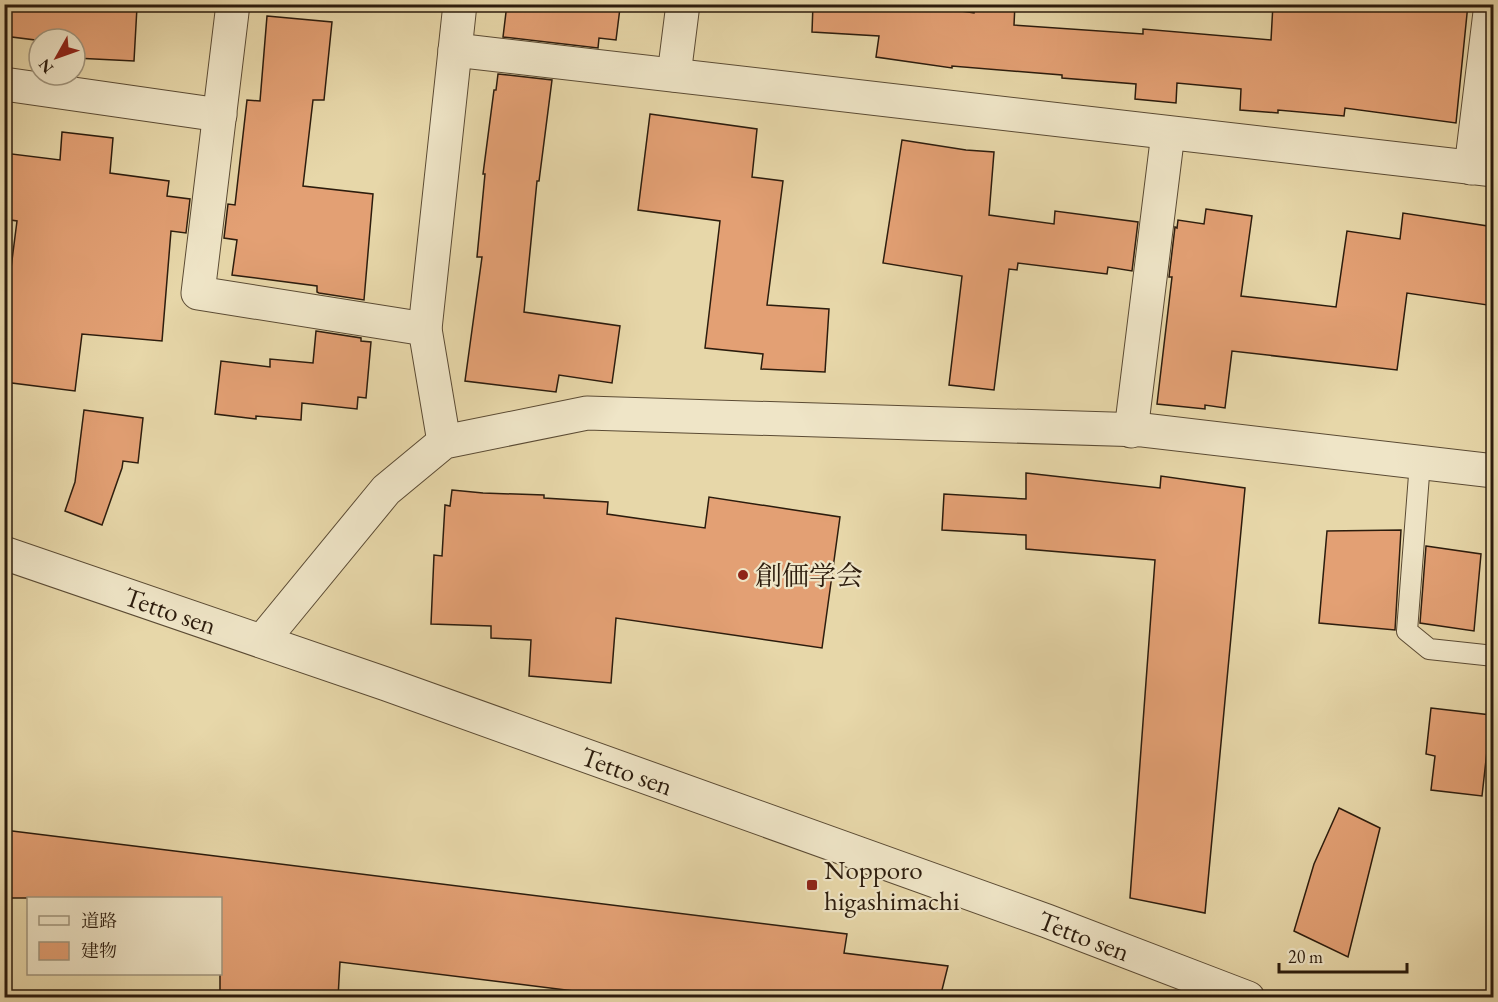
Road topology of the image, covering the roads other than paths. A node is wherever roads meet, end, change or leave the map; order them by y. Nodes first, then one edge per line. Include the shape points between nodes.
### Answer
1 (233, 4) edge
2 (460, 4) edge
3 (683, 4) edge
4 (1491, 4) edge
5 (455, 50) junction
6 (674, 75) junction
7 (4, 84) edge
8 (220, 115) junction
9 (1168, 133) junction
10 (1482, 169) edge
11 (425, 328) junction
12 (1131, 430) junction
13 (444, 442) junction
14 (1420, 462) junction
15 (1494, 471) edge
16 (4, 553) edge
17 (262, 641) junction
18 (1494, 656) edge
19 (1248, 998) edge

1 - 8 street
2 - 5 street
3 - 6 street
4 - 10 street
5 - 6 street
5 - 11 street
6 - 9 street
7 - 8 street
8 - 11 street via 198,293
9 - 10 street
9 - 12 street
11 - 13 street
12 - 13 street via 587,413
12 - 14 street
13 - 17 street via 386,490
14 - 15 street
14 - 18 lane via 1407,631 1429,649
16 - 17 street, Tetto sen
17 - 19 street, Tetto sen via 1024,913

